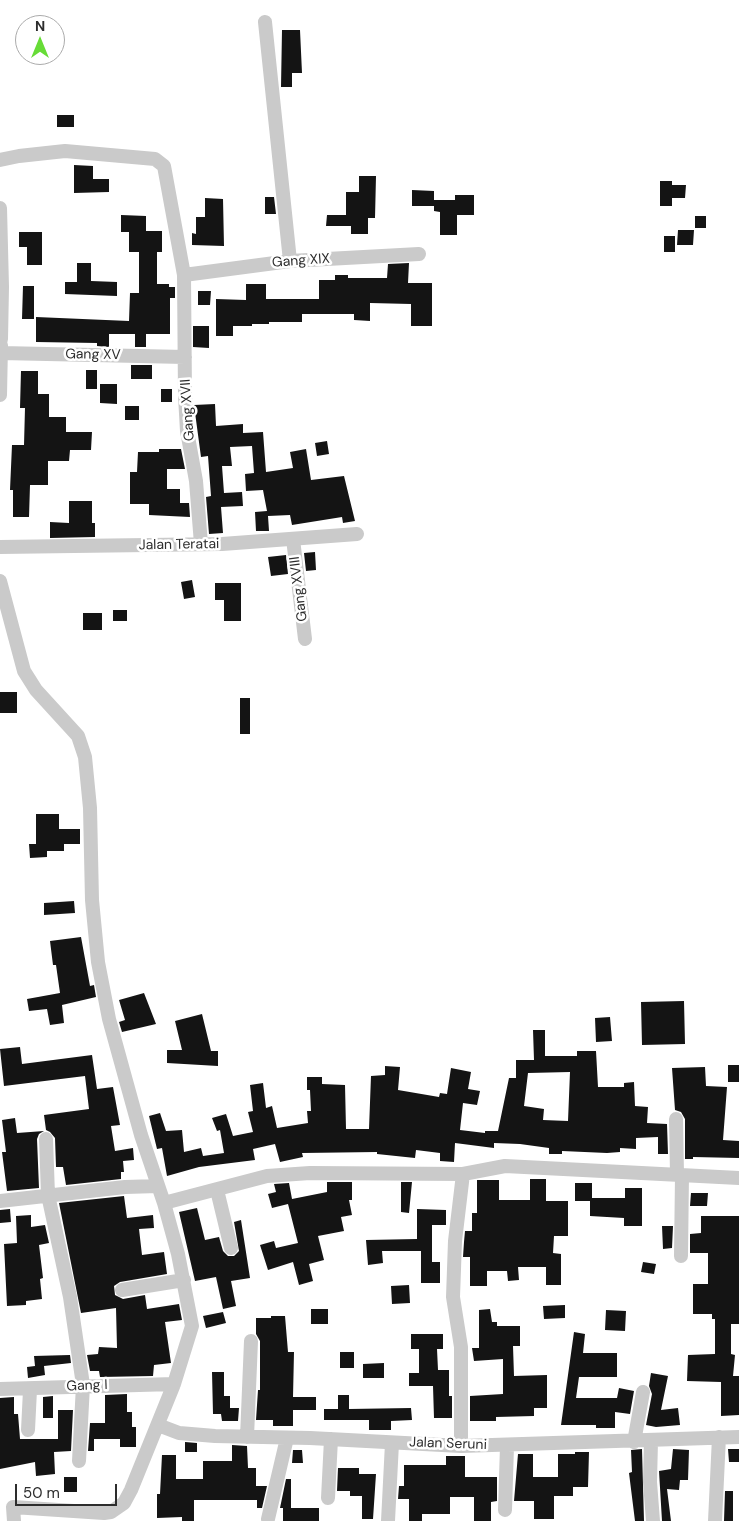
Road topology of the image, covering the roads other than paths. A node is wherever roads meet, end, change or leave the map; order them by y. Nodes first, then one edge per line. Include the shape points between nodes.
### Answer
1 (265, 22) dead end
2 (0, 160) edge
3 (0, 208) edge
4 (419, 254) dead end
5 (290, 261) junction
6 (184, 275) junction
7 (0, 338) edge
8 (2, 353) junction
9 (185, 357) junction
10 (0, 394) edge
11 (357, 534) dead end
12 (293, 539) junction
13 (201, 544) junction
14 (0, 547) edge
15 (0, 580) edge
16 (305, 640) dead end
17 (676, 1120) dead end
18 (46, 1139) dead end
19 (463, 1174) junction
20 (680, 1174) junction
21 (739, 1178) edge
22 (158, 1186) junction
23 (217, 1190) junction
24 (48, 1195) junction
25 (0, 1201) edge
26 (164, 1203) junction
27 (230, 1248) dead end
28 (681, 1256) dead end
29 (184, 1280) junction
30 (122, 1290) dead end
31 (251, 1342) dead end
32 (174, 1384) junction
33 (83, 1385) junction
34 (0, 1389) edge
35 (30, 1390) junction
36 (643, 1392) dead end
37 (158, 1424) junction
38 (28, 1430) dead end
39 (247, 1438) junction
40 (287, 1438) junction
41 (719, 1438) junction
42 (739, 1438) edge
43 (332, 1440) junction
44 (651, 1441) junction
45 (634, 1442) junction
46 (392, 1443) junction
47 (461, 1446) junction
48 (507, 1446) junction
49 (79, 1461) dead end
50 (328, 1498) dead end
51 (505, 1510) dead end
52 (9, 1512) edge
53 (268, 1519) dead end
54 (388, 1521) edge
55 (653, 1521) edge
56 (715, 1521) edge

1 - 5 street
2 - 6 street, Gang XVII via 65,151 160,161 164,166
3 - 7 street
4 - 5 street, Gang XIX
5 - 6 street, Gang XIX
6 - 9 street, Gang XVII
7 - 8 street
8 - 9 street, Gang XV
8 - 10 street
9 - 13 street, Gang XVII via 187,431 196,481
11 - 12 street, Jalan Teratai
12 - 13 street, Jalan Teratai
12 - 16 street, Gang XVIII
13 - 14 street, Jalan Teratai
15 - 22 street via 24,672 78,736 85,757 98,962 112,1028
17 - 20 street
18 - 24 street
19 - 20 street via 505,1166
19 - 23 street via 310,1173 267,1176
19 - 47 street via 455,1241 453,1297 461,1347
20 - 21 street
20 - 28 street
22 - 24 street
22 - 26 street
23 - 26 street
23 - 27 street
24 - 25 street
24 - 33 street via 70,1297
26 - 29 street
29 - 30 street
29 - 32 street via 192,1326
31 - 39 street
32 - 33 street, Gang I
32 - 37 street
33 - 35 street, Gang I
33 - 49 street
34 - 35 street, Gang I
35 - 38 street
36 - 45 street
37 - 39 street, Jalan Seruni via 180,1433
37 - 52 street via 131,1490 124,1503 112,1512
39 - 40 street, Jalan Seruni
40 - 43 street, Jalan Seruni
40 - 53 street
41 - 42 street, Jalan Seruni
41 - 44 street, Jalan Seruni
41 - 56 street
43 - 46 street, Jalan Seruni
43 - 50 street
44 - 45 street, Jalan Seruni
44 - 55 street
45 - 48 street, Jalan Seruni
46 - 47 street, Jalan Seruni
46 - 54 street
47 - 48 street, Jalan Seruni
48 - 51 street

